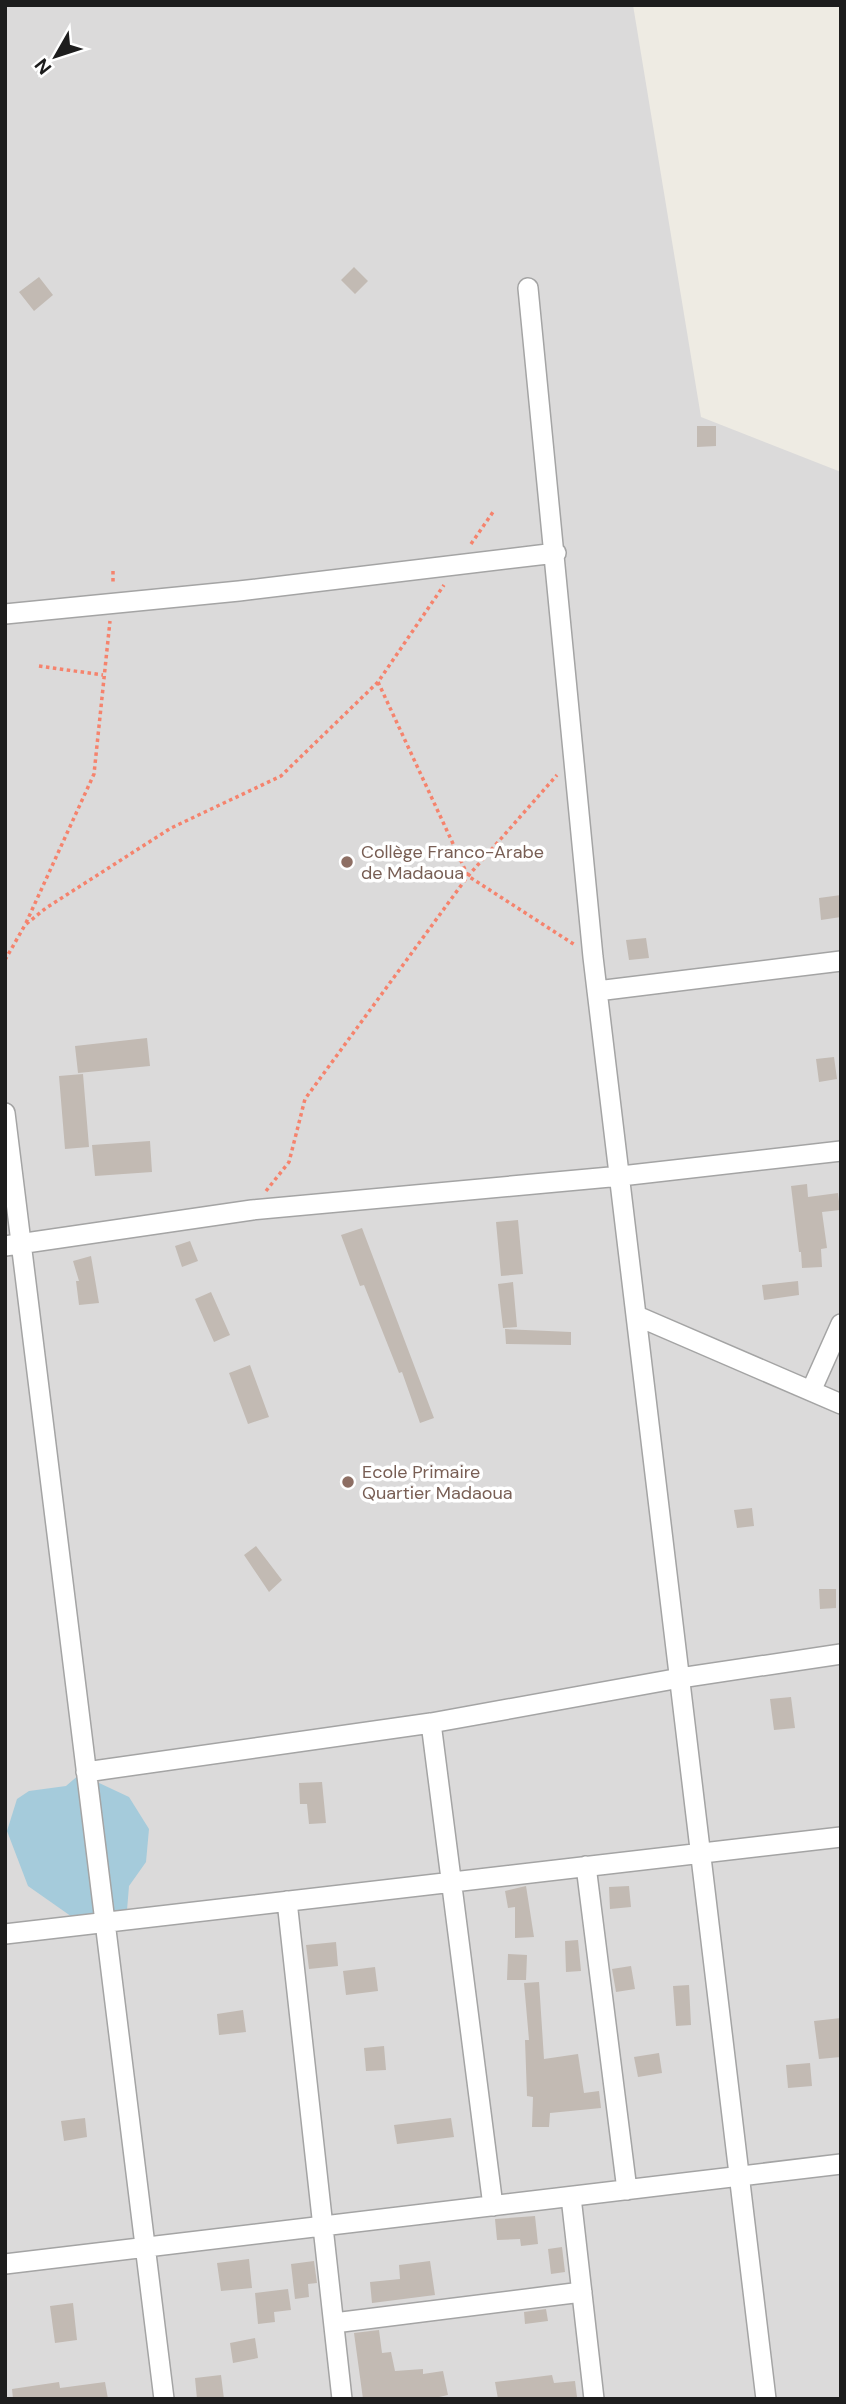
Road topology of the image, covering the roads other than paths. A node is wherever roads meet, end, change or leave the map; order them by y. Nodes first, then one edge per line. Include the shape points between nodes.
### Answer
1 (528, 288) dead end
2 (556, 553) junction
3 (5, 614) edge
4 (841, 961) edge
5 (597, 991) junction
6 (5, 1113) edge
7 (841, 1151) edge
8 (621, 1176) junction
9 (13, 1245) edge
10 (637, 1316) junction
11 (841, 1324) edge
12 (811, 1391) junction
13 (841, 1404) edge
14 (841, 1654) edge
15 (680, 1678) junction
16 (431, 1723) junction
17 (86, 1772) junction
18 (841, 1837) edge
19 (701, 1853) junction
20 (586, 1866) junction
21 (451, 1882) junction
22 (287, 1901) junction
23 (105, 1922) junction
24 (5, 1934) edge
25 (841, 2164) edge
26 (739, 2176) junction
27 (627, 2190) junction
28 (571, 2197) junction
29 (493, 2206) junction
30 (323, 2226) junction
31 (145, 2248) junction
32 (5, 2264) edge
33 (582, 2292) junction
34 (334, 2323) junction
35 (164, 2399) edge
36 (342, 2399) edge
37 (594, 2399) edge
38 (766, 2399) edge

1 - 2 street
2 - 3 street via 239,592
2 - 5 street
4 - 5 street
5 - 8 street
6 - 9 street
7 - 8 street
8 - 9 street via 252,1210
8 - 10 street
9 - 17 street
10 - 12 street
10 - 15 street
11 - 12 street
12 - 13 street
14 - 15 street
15 - 16 street
15 - 19 street
16 - 17 street
16 - 21 street
17 - 23 street
18 - 19 street
19 - 20 street
19 - 26 street
20 - 21 street
20 - 27 street
21 - 22 street
21 - 29 street
22 - 23 street
22 - 30 street
23 - 24 street
23 - 31 street
25 - 26 street
26 - 27 street
26 - 38 street
27 - 28 street
28 - 29 street
28 - 33 street
29 - 30 street
30 - 31 street
30 - 34 street
31 - 32 street
31 - 35 street
33 - 34 street
33 - 37 street
34 - 36 street

